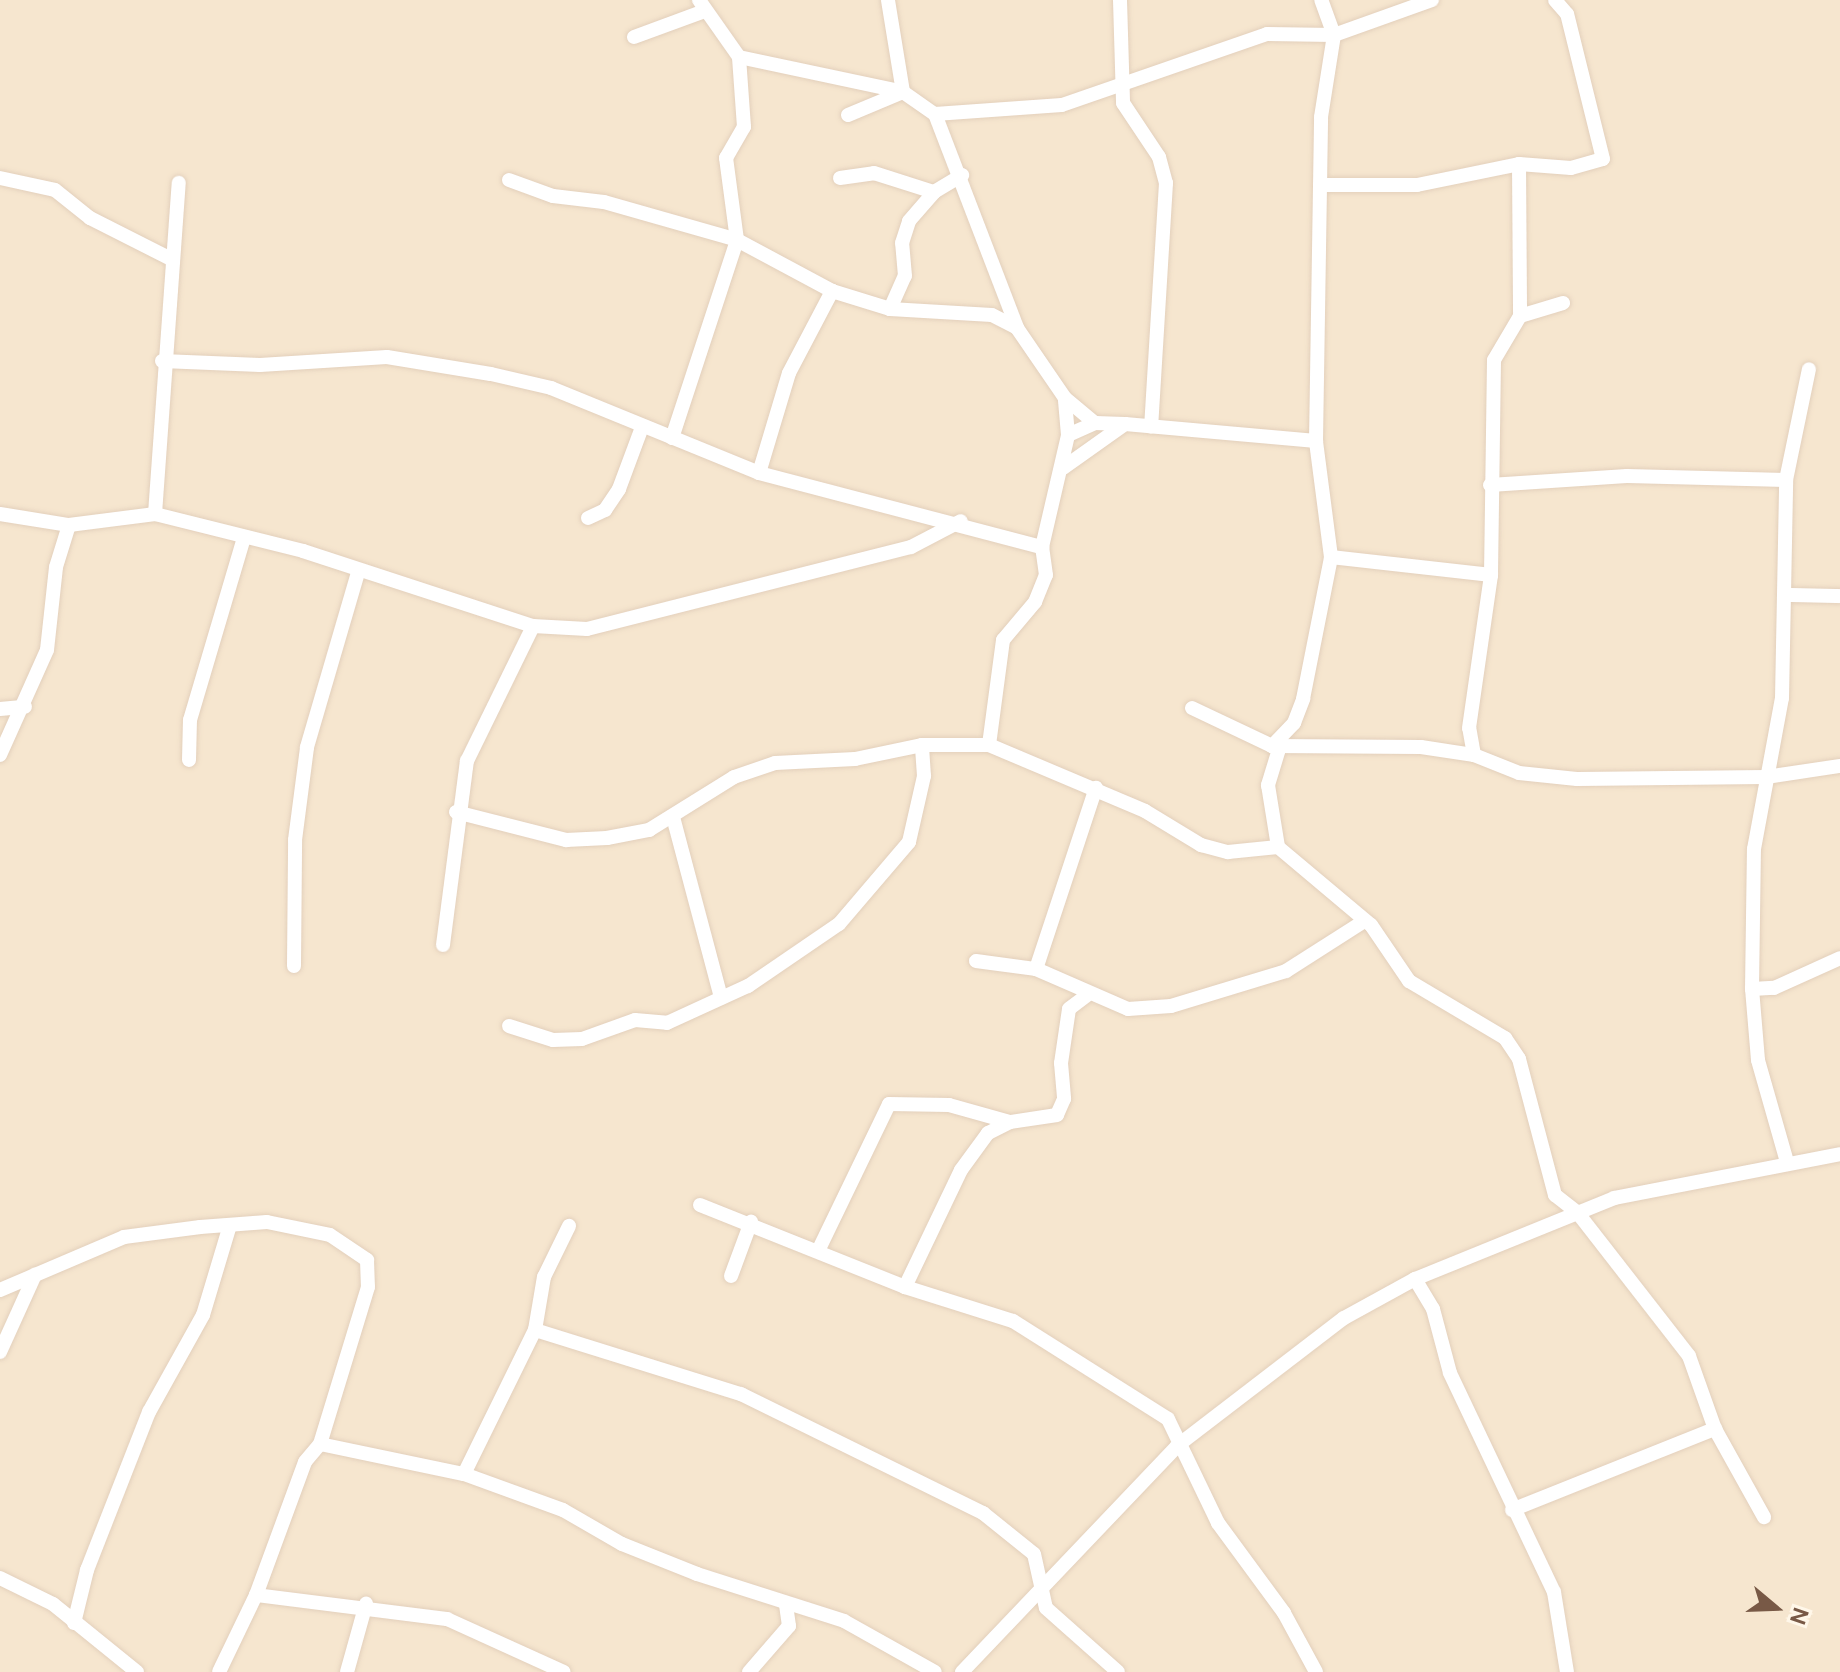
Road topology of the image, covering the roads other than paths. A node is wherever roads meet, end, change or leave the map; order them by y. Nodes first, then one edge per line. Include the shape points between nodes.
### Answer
1 (888, 0) edge
2 (1120, 0) edge
3 (1321, 0) edge
4 (1432, 0) edge
5 (1555, 0) edge
6 (700, 6) edge
7 (1334, 35) junction
8 (634, 37) dead end
9 (739, 57) junction
10 (1124, 85) junction
11 (903, 92) junction
12 (935, 114) junction
13 (848, 115) dead end
14 (1519, 164) junction
15 (962, 175) junction
16 (0, 178) edge
17 (840, 178) dead end
18 (509, 180) dead end
19 (179, 183) dead end
20 (1320, 185) junction
21 (934, 192) junction
22 (737, 240) junction
23 (173, 260) junction
24 (832, 291) junction
25 (1002, 296) junction
26 (1563, 303) dead end
27 (890, 309) junction
28 (992, 315) junction
29 (1520, 316) junction
30 (1017, 328) junction
31 (162, 361) junction
32 (1809, 369) dead end
33 (1065, 398) junction
34 (1095, 423) junction
35 (1125, 424) junction
36 (642, 427) junction
37 (1151, 427) junction
38 (1068, 435) junction
39 (672, 438) junction
40 (1316, 441) junction
41 (1063, 468) junction
42 (759, 473) junction
43 (1786, 480) junction
44 (1490, 485) junction
45 (0, 514) edge
46 (155, 514) junction
47 (588, 518) dead end
48 (961, 521) junction
49 (69, 525) junction
50 (244, 538) junction
51 (1042, 547) junction
52 (1331, 557) junction
53 (358, 573) junction
54 (1491, 575) junction
55 (1788, 595) junction
56 (1840, 596) edge
57 (533, 626) junction
58 (25, 707) junction
59 (1192, 708) dead end
60 (0, 709) edge
61 (922, 745) junction
62 (989, 745) junction
63 (1272, 746) junction
64 (0, 755) edge
65 (1474, 755) junction
66 (189, 760) dead end
67 (1840, 766) edge
68 (1766, 777) junction
69 (1096, 788) junction
70 (456, 812) junction
71 (673, 817) junction
72 (1278, 847) junction
73 (1361, 923) junction
74 (443, 945) dead end
75 (1840, 958) edge
76 (976, 961) dead end
77 (294, 966) dead end
78 (1036, 969) junction
79 (1752, 989) junction
80 (1086, 996) junction
81 (721, 998) junction
82 (509, 1026) dead end
83 (1010, 1122) junction
84 (1840, 1154) edge
85 (1787, 1162) junction
86 (700, 1205) dead end
87 (1577, 1212) junction
88 (751, 1222) junction
89 (230, 1225) junction
90 (569, 1226) dead end
91 (819, 1249) junction
92 (35, 1275) junction
93 (731, 1276) dead end
94 (1415, 1279) junction
95 (905, 1287) junction
96 (0, 1290) edge
97 (535, 1330) junction
98 (0, 1352) edge
99 (1715, 1429) junction
100 (320, 1444) junction
101 (1177, 1446) junction
102 (464, 1474) junction
103 (1512, 1510) junction
104 (1764, 1517) dead end
105 (0, 1578) edge
106 (1037, 1590) junction
107 (256, 1595) junction
108 (366, 1604) junction
109 (786, 1605) junction
110 (74, 1623) junction
111 (534, 1658) junction
112 (137, 1672) edge
113 (219, 1672) edge
114 (347, 1672) edge
115 (527, 1672) edge
116 (564, 1672) edge
117 (749, 1672) edge
118 (935, 1672) edge
119 (962, 1672) edge
120 (1118, 1672) edge
121 (1316, 1672) edge
122 (1567, 1672) edge

1 - 11 street
2 - 10 street
3 - 7 street
4 - 7 street
5 - 14 street via 1567,14 1603,159 1571,168
6 - 8 street
6 - 9 street
7 - 10 street via 1267,34
7 - 20 street via 1323,89
9 - 11 street
9 - 22 street via 744,127 726,158
10 - 12 street via 1062,105
10 - 37 street via 1123,103 1159,157 1166,183
11 - 12 street
11 - 13 street
12 - 15 street
14 - 20 street via 1417,185
14 - 29 street
15 - 21 street
15 - 25 street
16 - 23 street via 68,196 90,218
17 - 21 street via 874,173
18 - 22 street via 553,196 604,202
19 - 23 street
20 - 40 street
21 - 27 street via 909,221 902,243 905,276
22 - 24 street
22 - 39 street
23 - 31 street
24 - 27 street
24 - 42 street via 789,373
25 - 28 street
25 - 30 street
26 - 29 street
27 - 28 street
28 - 30 street
29 - 44 street via 1494,360
30 - 33 street
31 - 36 street via 260,365 387,357 551,388
31 - 46 street
32 - 43 street
33 - 34 street
33 - 38 street
34 - 35 street
34 - 38 street
35 - 37 street
35 - 41 street
36 - 39 street
36 - 47 street via 619,489 605,510
37 - 40 street
38 - 41 street
39 - 42 street
40 - 52 street
41 - 51 street
42 - 48 street
43 - 44 street via 1627,476
43 - 55 street
44 - 54 street
45 - 49 street
46 - 49 street
46 - 50 street
48 - 51 street
48 - 57 street via 911,547 587,629
49 - 58 street via 56,567 47,650
50 - 53 street
50 - 66 street via 190,720
51 - 62 street via 1046,575 1041,589 1003,640
52 - 54 street
52 - 63 street via 1303,699 1294,723
53 - 57 street
53 - 77 street via 307,747 295,840
54 - 65 street via 1469,728
55 - 56 street
55 - 68 street via 1782,698
57 - 70 street via 467,761
58 - 60 street
58 - 64 street
59 - 63 street
61 - 62 street
61 - 71 street via 855,759 775,763 734,777
61 - 81 street via 924,776 909,842 839,924
62 - 69 street
63 - 65 street via 1421,747
63 - 72 street via 1279,749 1268,785
65 - 68 street via 1519,773 1577,779
67 - 68 street
68 - 79 street via 1754,849
69 - 72 street via 1201,845 1228,852
69 - 78 street
70 - 71 street via 566,840 649,830
70 - 74 street
71 - 81 street
72 - 73 street
73 - 80 street via 1286,971 1213,995 1128,1009
73 - 87 street via 1371,925 1409,981 1505,1038 1519,1059 1555,1195
75 - 79 street via 1774,988
76 - 78 street
78 - 80 street
79 - 85 street via 1758,1060
80 - 83 street via 1069,1009 1061,1063 1065,1091 1057,1115
81 - 82 street via 667,1023 635,1020 582,1039 553,1040
83 - 91 street via 949,1105 889,1104
83 - 95 street via 988,1133 961,1170
84 - 85 street
85 - 87 street via 1671,1183
86 - 88 street
87 - 94 street
87 - 99 street via 1689,1356
88 - 91 street
88 - 93 street
89 - 92 street via 124,1237
89 - 100 street via 267,1222 330,1235 367,1260 368,1287
89 - 110 street via 203,1315 149,1412 87,1570
90 - 97 street via 544,1277
91 - 95 street
92 - 96 street
92 - 98 street
94 - 101 street via 1332,1326
94 - 103 street
95 - 101 street via 1013,1321 1091,1366 1168,1419
97 - 102 street
97 - 106 street via 741,1394 983,1513 1034,1554
99 - 103 street
99 - 104 street
100 - 102 street
100 - 107 street via 305,1462
101 - 106 street
101 - 121 street via 1218,1523 1284,1613
102 - 109 street
103 - 122 street via 1554,1592
105 - 110 street via 53,1604
106 - 119 street
106 - 120 street via 1046,1608
107 - 108 street
107 - 113 street
108 - 111 street via 447,1619
108 - 114 street
109 - 117 street via 789,1626
109 - 118 street via 844,1621
110 - 112 street
111 - 115 street
111 - 116 street

